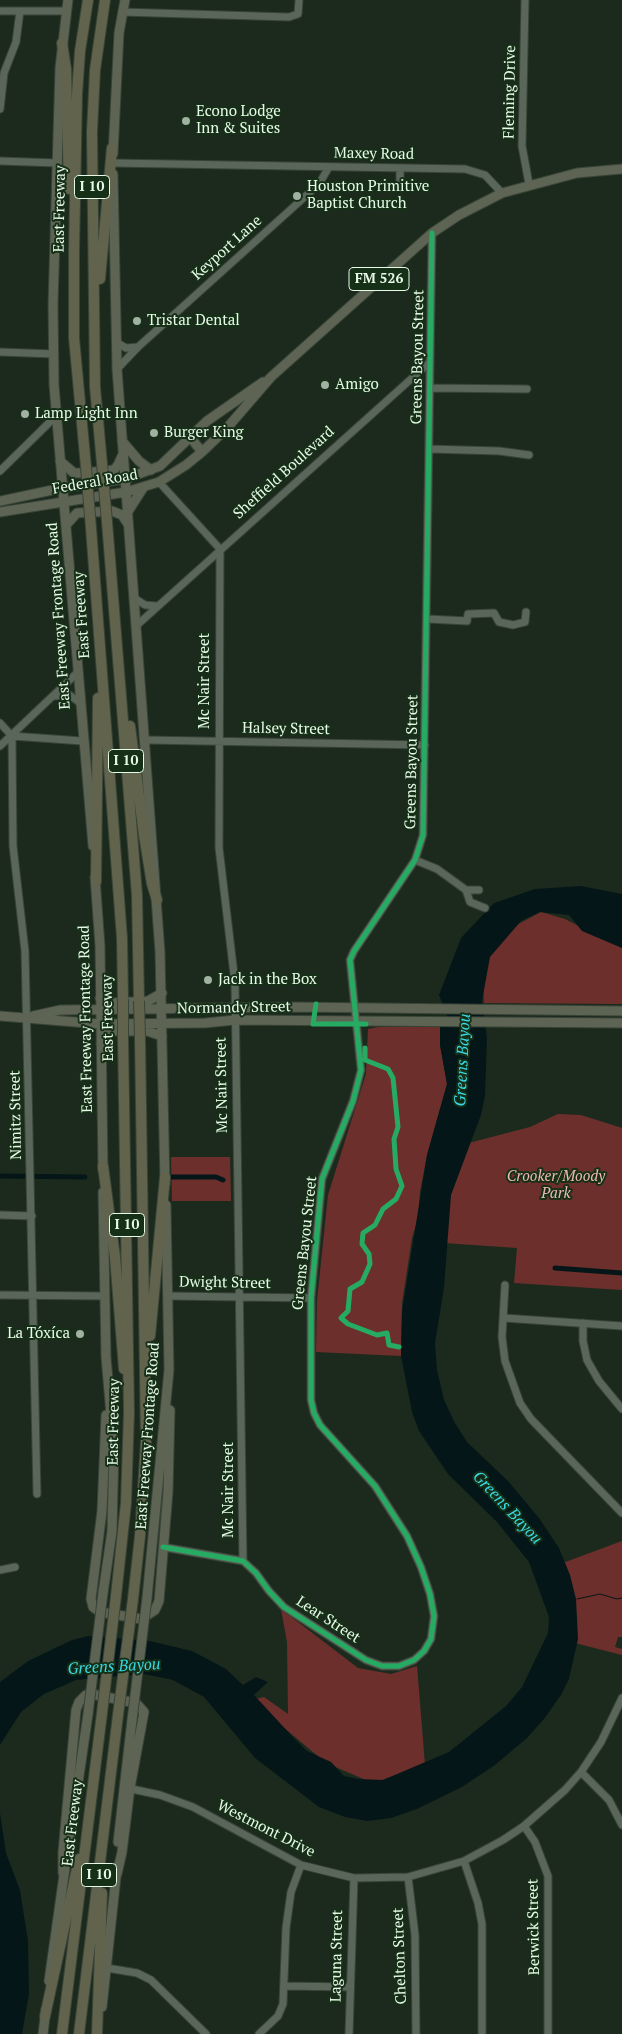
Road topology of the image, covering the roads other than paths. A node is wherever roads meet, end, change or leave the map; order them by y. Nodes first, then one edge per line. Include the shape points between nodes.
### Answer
1 (68, 0) edge
2 (88, 0) edge
3 (105, 0) edge
4 (125, 0) edge
5 (299, 0) edge
6 (525, 0) edge
7 (0, 11) edge
8 (20, 11) junction
9 (67, 11) junction
10 (122, 12) junction
11 (62, 43) junction
12 (0, 109) edge
13 (112, 148) junction
14 (0, 161) edge
15 (58, 162) junction
16 (113, 163) junction
17 (329, 167) junction
18 (400, 168) junction
19 (622, 169) edge
20 (400, 182) dead end
21 (529, 184) junction
22 (502, 193) junction
23 (432, 233) junction
24 (74, 252) junction
25 (116, 342) junction
26 (138, 347) junction
27 (0, 352) edge
28 (54, 354) junction
29 (430, 362) junction
30 (117, 370) junction
31 (95, 375) junction
32 (271, 377) junction
33 (430, 388) junction
34 (527, 389) dead end
35 (232, 403) junction
36 (240, 413) junction
37 (57, 415) junction
38 (42, 431) junction
39 (58, 433) junction
40 (190, 437) junction
41 (122, 441) junction
42 (429, 449) junction
43 (202, 452) junction
44 (123, 454) junction
45 (529, 456) dead end
46 (60, 461) junction
47 (156, 468) junction
48 (0, 471) edge
49 (170, 476) junction
50 (125, 480) junction
51 (159, 482) junction
52 (62, 488) junction
53 (144, 488) junction
54 (126, 492) junction
55 (168, 493) junction
56 (0, 501) edge
57 (64, 501) junction
58 (0, 512) edge
59 (127, 513) junction
60 (128, 524) junction
61 (66, 525) junction
62 (220, 549) junction
63 (134, 598) junction
64 (114, 604) junction
65 (157, 606) junction
66 (526, 612) dead end
67 (428, 620) junction
68 (136, 626) junction
69 (99, 634) junction
70 (77, 673) junction
71 (54, 696) junction
72 (79, 702) junction
73 (0, 723) edge
74 (12, 736) junction
75 (146, 740) junction
76 (82, 741) junction
77 (219, 741) junction
78 (426, 745) junction
79 (0, 746) edge
80 (415, 860) junction
81 (96, 882) junction
82 (466, 890) junction
83 (479, 890) dead end
84 (157, 900) junction
85 (485, 908) dead end
86 (162, 993) junction
87 (100, 998) junction
88 (234, 1008) junction
89 (356, 1008) junction
90 (100, 1010) junction
91 (162, 1010) junction
92 (622, 1012) edge
93 (0, 1016) edge
94 (28, 1017) junction
95 (235, 1020) junction
96 (358, 1020) junction
97 (161, 1023) junction
98 (622, 1023) edge
99 (100, 1024) junction
100 (162, 1036) junction
101 (101, 1043) junction
102 (103, 1166) junction
103 (165, 1176) junction
104 (0, 1215) edge
105 (32, 1216) junction
106 (505, 1286) dead end
107 (0, 1295) edge
108 (33, 1295) junction
109 (104, 1296) junction
110 (169, 1296) junction
111 (239, 1296) junction
112 (311, 1298) junction
113 (504, 1318) junction
114 (583, 1323) junction
115 (622, 1326) edge
116 (106, 1357) junction
117 (170, 1370) junction
118 (146, 1374) junction
119 (622, 1409) edge
120 (130, 1412) junction
121 (37, 1494) dead end
122 (622, 1513) edge
123 (163, 1547) junction
124 (243, 1561) junction
125 (14, 1567) dead end
126 (0, 1570) edge
127 (434, 1616) joint
128 (622, 1698) edge
129 (582, 1772) junction
130 (127, 1788) junction
131 (622, 1825) edge
132 (524, 1826) junction
133 (104, 1833) junction
134 (87, 1835) junction
135 (464, 1861) junction
136 (301, 1864) junction
137 (64, 1873) junction
138 (408, 1877) junction
139 (354, 1878) junction
140 (110, 1968) junction
141 (285, 1986) junction
142 (350, 1987) junction
143 (45, 2016) junction
144 (43, 2034) edge
145 (62, 2034) edge
146 (79, 2034) edge
147 (97, 2034) edge
148 (206, 2034) edge
149 (259, 2034) edge
150 (350, 2034) edge
151 (416, 2034) edge
152 (482, 2034) edge
153 (548, 2034) edge

1 - 9 main road, East Freeway Frontage Road
2 - 24 highway, East Freeway / I 10 via 76,94
3 - 31 highway, East Freeway / I 10 via 95,70 92,132
4 - 10 main road, East Freeway Frontage Road
5 - 10 street via 298,14 289,17
6 - 21 street, Fleming Drive via 522,146
7 - 8 street
8 - 9 street
8 - 12 street via 16,42 4,73
9 - 11 main road, East Freeway Frontage Road
10 - 13 main road, East Freeway Frontage Road
11 - 15 main road, East Freeway Frontage Road
11 - 24 highway via 66,69 69,200
13 - 16 main road, East Freeway Frontage Road
13 - 31 highway via 100,268
14 - 15 street
15 - 28 main road, East Freeway Frontage Road
16 - 17 street, Maxey Road
16 - 25 main road, East Freeway Frontage Road
17 - 18 street, Maxey Road
17 - 26 street, Keyport Lane via 319,184
18 - 20 street
18 - 22 street, Maxey Road via 471,170 485,175
19 - 21 main road, FM 526 via 577,173
21 - 22 main road, FM 526
22 - 23 main road, Federal Road / FM 526
23 - 29 street, Greens Bayou Street
23 - 32 main road, Federal Road / FM 526
24 - 69 highway, East Freeway / I 10, bridge via 74,338
25 - 26 street via 126,348
25 - 30 main road, East Freeway Frontage Road
26 - 30 street, Keyport Lane
27 - 28 street
28 - 37 main road, East Freeway Frontage Road
29 - 33 street, Greens Bayou Street
29 - 62 street, Sheffield Boulevard
30 - 41 main road, East Freeway Frontage Road
31 - 64 highway, East Freeway / I 10, bridge
32 - 35 main road, Federal Road / FM 526
32 - 36 main road, Federal Road / FM 526
33 - 34 street
33 - 42 street, Greens Bayou Street
35 - 36 main road
35 - 40 main road, Federal Road / FM 526 via 207,420
36 - 43 main road, Federal Road / FM 526
37 - 38 street
37 - 39 main road, East Freeway Frontage Road
38 - 39 street
38 - 48 street
39 - 46 main road, East Freeway Frontage Road
40 - 43 main road
40 - 47 main road, Federal Road / FM 526
41 - 44 main road, East Freeway Frontage Road
41 - 47 main road via 139,461
42 - 45 street via 499,451
42 - 67 street, Greens Bayou Street
43 - 49 main road, Federal Road / FM 526
44 - 46 main road via 118,466 110,470 74,473
44 - 50 main road, East Freeway Frontage Road
46 - 52 main road, East Freeway Frontage Road
47 - 50 main road, Federal Road / FM 526
47 - 51 main road
49 - 51 main road, Federal Road / FM 526
49 - 55 street
50 - 52 main road, Federal Road / FM 526
50 - 54 main road, East Freeway Frontage Road
51 - 53 main road, Federal Road / FM 526
51 - 55 street
52 - 56 main road, Federal Road
52 - 57 main road, East Freeway Frontage Road
53 - 54 main road, Federal Road / FM 526
53 - 59 main road
54 - 57 main road, Federal Road / FM 526
54 - 59 main road, East Freeway Frontage Road
55 - 62 street
57 - 58 main road, Federal Road
57 - 61 main road, East Freeway Frontage Road
59 - 60 main road, East Freeway Frontage Road
60 - 61 main road via 122,515 112,511 77,514
60 - 63 main road, East Freeway Frontage Road
61 - 70 main road, East Freeway Frontage Road
62 - 65 street, Sheffield Boulevard
62 - 77 street, Mc Nair Street
63 - 65 street via 145,605
63 - 68 main road, East Freeway Frontage Road
64 - 84 highway via 144,835
64 - 118 highway, East Freeway / I 10, bridge via 136,895
65 - 68 street, Sheffield Boulevard
66 - 67 street via 525,622 513,625 499,622 494,613 468,614 467,621
67 - 78 street, Greens Bayou Street
68 - 75 main road, East Freeway Frontage Road
69 - 81 highway
69 - 120 highway, East Freeway / I 10, bridge via 122,938
70 - 71 street
70 - 72 main road, East Freeway Frontage Road
71 - 72 street via 68,694
71 - 74 street
72 - 76 main road, East Freeway Frontage Road
73 - 74 street
74 - 76 street
74 - 79 street
74 - 94 street, Nimitz Street via 13,846 24,935
75 - 77 street, Halsey Street
75 - 84 main road, East Freeway Frontage Road
76 - 81 main road, East Freeway Frontage Road
77 - 78 street, Halsey Street
77 - 88 street, Mc Nair Street via 219,848 234,963
78 - 80 street, Greens Bayou Street via 423,835
80 - 82 street via 437,869
80 - 89 street, Greens Bayou Street via 350,960
81 - 87 main road, East Freeway Frontage Road
82 - 83 street
82 - 85 street via 470,902
84 - 86 main road, East Freeway Frontage Road
86 - 87 main road via 148,1001 113,1003
86 - 91 main road, East Freeway Frontage Road
87 - 90 main road, East Freeway Frontage Road
88 - 89 main road, Normandy Street
88 - 91 main road, Normandy Street
88 - 95 street, Mc Nair Street
89 - 92 main road, Normandy Street
89 - 96 street, Greens Bayou Street
90 - 91 main road, Normandy Street
90 - 94 main road, Normandy Street via 60,1010
90 - 99 main road, East Freeway Frontage Road
91 - 97 main road, East Freeway Frontage Road
93 - 94 main road, Normandy Street
94 - 99 main road, Normandy Street
94 - 105 street, Nimitz Street
95 - 96 main road, Normandy Street
95 - 97 main road, Normandy Street
95 - 111 street, Mc Nair Street
96 - 98 main road, Normandy Street
96 - 112 street, Greens Bayou Street via 361,1070 353,1101 322,1178
97 - 99 main road, Normandy Street
97 - 100 main road, East Freeway Frontage Road
99 - 101 main road, East Freeway Frontage Road
100 - 101 main road via 147,1031 113,1031 104,1036
100 - 103 main road, East Freeway Frontage Road
101 - 102 main road, East Freeway Frontage Road
102 - 109 main road, East Freeway Frontage Road
102 - 120 highway
103 - 110 main road, East Freeway Frontage Road
103 - 118 highway
104 - 105 street
105 - 108 street, Nimitz Street
106 - 113 street
107 - 108 street
108 - 109 street
108 - 121 street, Nimitz Street
109 - 116 main road, East Freeway Frontage Road
110 - 111 street, Dwight Street
110 - 117 main road, East Freeway Frontage Road
111 - 112 street, Dwight Street
111 - 124 street, Mc Nair Street
112 - 127 street, Greens Bayou Street via 311,1400 314,1413 394,1514 421,1567
113 - 114 street
113 - 122 street via 505,1361 520,1403 531,1419
114 - 115 street
114 - 119 street via 587,1360
116 - 123 main road via 104,1477 90,1592 93,1607 100,1612 141,1619 155,1610 159,1601
116 - 137 main road, East Freeway Frontage Road, bridge via 114,1449 112,1532 77,1804
117 - 123 main road via 171,1440
117 - 130 main road, East Freeway Frontage Road, bridge
118 - 133 highway, East Freeway / I 10, bridge via 144,1488
120 - 134 highway, East Freeway / I 10, bridge via 126,1503
123 - 124 street
124 - 127 street, Lear Street via 284,1606 366,1660 382,1666 399,1666 414,1660 424,1651 432,1634
125 - 126 street
128 - 129 street, Westmont Drive
129 - 131 street via 609,1800
129 - 132 street, Westmont Drive
130 - 136 street, Westmont Drive via 160,1795 198,1810
130 - 137 main road via 144,1712 136,1704 86,1695 76,1710 63,1852
130 - 140 main road
132 - 135 street, Westmont Drive
132 - 153 street, Berwick Street via 535,1842 548,1876
133 - 146 highway, East Freeway / I 10
133 - 147 highway
134 - 143 highway via 74,1876
134 - 145 highway, East Freeway / I 10
135 - 138 street, Westmont Drive
135 - 152 street via 482,1924
136 - 139 street, Westmont Drive
136 - 141 street via 291,1892 287,1921
137 - 143 main road, East Freeway Frontage Road
138 - 139 street, Westmont Drive
138 - 151 street, Chelton Street via 415,1935
139 - 142 street, Laguna Street
140 - 147 main road
140 - 148 street via 137,1973 150,1980
141 - 142 street
141 - 149 street via 278,2016
142 - 150 street, Laguna Street
143 - 144 main road, East Freeway Frontage Road

